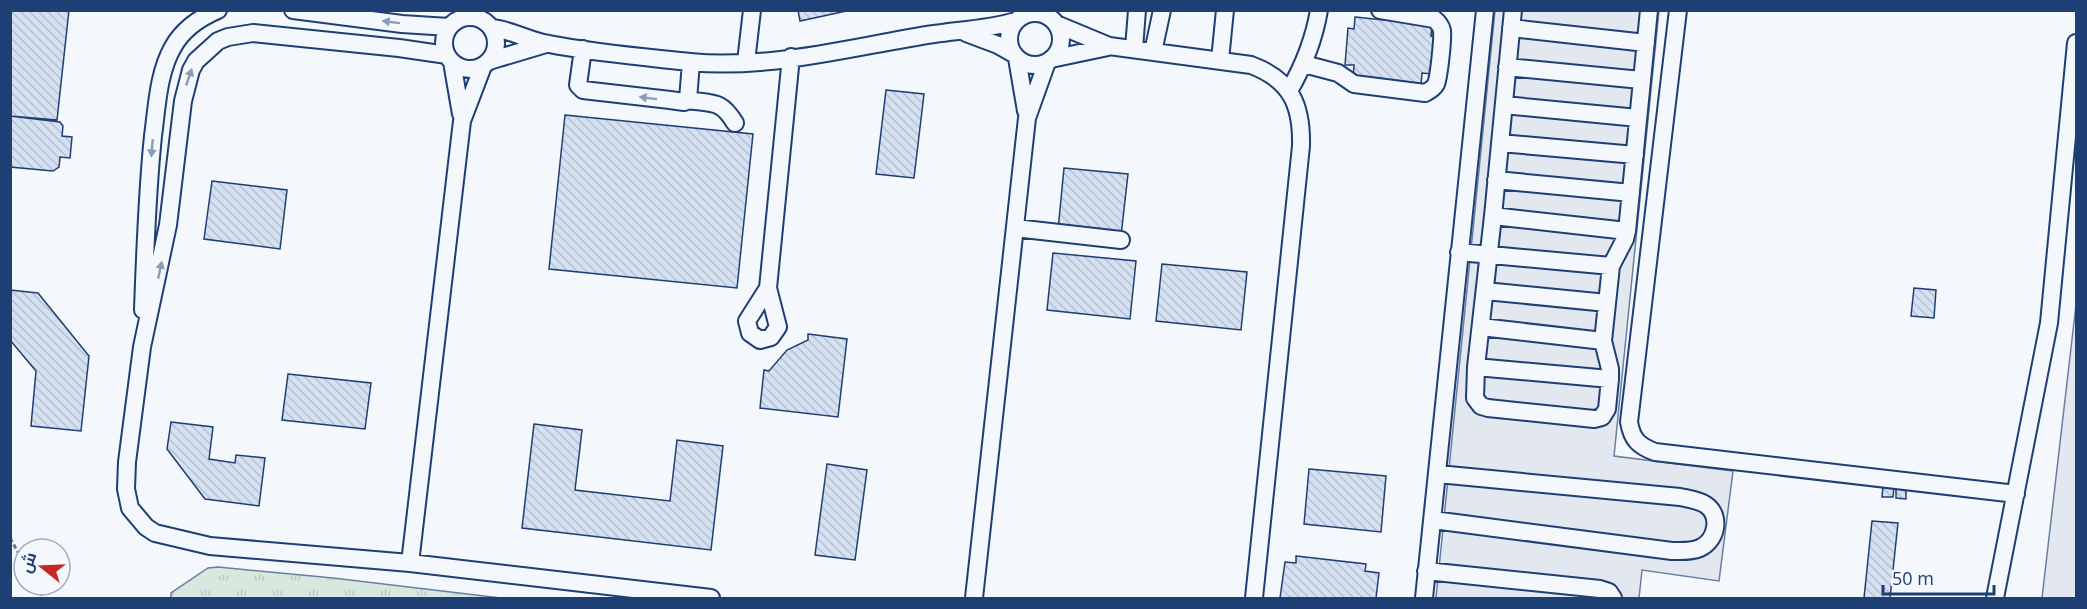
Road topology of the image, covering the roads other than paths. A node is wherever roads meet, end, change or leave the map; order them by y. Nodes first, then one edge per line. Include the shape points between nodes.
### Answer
1 (218, 10) edge
2 (293, 10) edge
3 (752, 10) edge
4 (1137, 10) edge
5 (1162, 10) edge
6 (1225, 10) edge
7 (1319, 10) edge
8 (1380, 10) edge
9 (1485, 10) edge
10 (1513, 10) edge
11 (1649, 10) edge
12 (1678, 10) edge
13 (1018, 17) edge
14 (1054, 18) edge
15 (455, 19) edge
16 (489, 21) edge
17 (1511, 28) junction
18 (962, 32) junction
19 (1646, 43) junction
20 (2076, 43) edge
21 (546, 44) junction
22 (1109, 46) junction
23 (583, 49) junction
24 (1134, 49) junction
25 (1154, 52) junction
26 (1015, 56) junction
27 (791, 57) junction
28 (450, 58) junction
29 (1049, 60) junction
30 (1220, 60) junction
31 (691, 62) junction
32 (746, 62) junction
33 (486, 63) junction
34 (1304, 64) junction
35 (1508, 67) junction
36 (1641, 80) junction
37 (1289, 91) junction
38 (688, 99) junction
39 (1504, 105) junction
40 (1027, 118) junction
41 (1638, 118) junction
42 (462, 121) junction
43 (735, 123) dead end
44 (1500, 143) junction
45 (1635, 155) junction
46 (1496, 180) junction
47 (1631, 193) junction
48 (1493, 216) junction
49 (1015, 228) junction
50 (1627, 231) junction
51 (1121, 240) dead end
52 (1459, 252) junction
53 (1489, 254) junction
54 (1611, 266) junction
55 (768, 288) dead end
56 (1485, 291) junction
57 (1607, 303) junction
58 (1481, 327) junction
59 (1603, 341) junction
60 (142, 347) junction
61 (1476, 367) junction
62 (1610, 379) junction
63 (1438, 474) junction
64 (2016, 494) junction
65 (1433, 520) junction
66 (410, 563) junction
67 (1426, 571) junction
68 (711, 598) edge
69 (974, 598) edge
70 (1254, 598) edge
71 (1424, 598) edge
72 (1613, 598) edge
73 (1995, 598) edge

1 -> 60 street via 200,18 180,36 162,80 148,200
15 -> 2 street via 402,24
3 - 32 street
4 - 24 street
5 - 25 street
6 - 30 street
7 - 34 street via 1315,36
8 - 34 street via 1434,19 1442,28 1436,83 1430,91 1354,84 1338,73
9 - 52 street
10 - 17 street
11 - 19 street
12 - 64 street via 1629,422 1631,436 1655,452
13 - 14 street via 1032,13
13 - 18 street via 998,26
13 - 26 street via 1009,39
14 - 22 street
14 - 29 street via 1060,45
15 - 16 street via 475,17
15 - 28 street via 444,40
16 - 21 street
16 - 33 street via 496,44
17 - 19 street
17 - 35 street
18 - 26 street via 998,45
18 - 27 street
19 - 36 street
20 - 64 street via 2049,322
21 - 23 street
21 - 33 street
22 - 24 street
22 - 29 street
23 - 31 street
38 -> 23 street via 684,102 584,90 578,85
24 - 25 street
25 - 30 street
26 - 29 street via 1031,65
26 - 40 street
27 - 32 street
27 - 55 street
28 - 33 street via 465,68 474,69
28 - 42 street
60 -> 28 street via 168,225 183,101 191,70 202,54 218,41 253,33 399,48
29 - 40 street
30 - 37 street via 1264,70
31 - 32 street
31 - 38 street
33 - 42 street
34 - 37 street
35 - 36 street
35 - 39 street
36 - 41 street
37 - 70 street via 1300,117 1301,146
38 - 43 street via 721,105
39 - 41 street
39 - 44 street
40 - 49 street
41 - 45 street
42 - 66 street
44 - 45 street
44 - 46 street
45 - 47 street
46 - 47 street
46 - 48 street
47 - 50 street
48 - 50 street
48 - 53 street
49 - 51 street
49 - 69 street
50 - 54 street
52 - 53 street
52 - 63 street
53 - 54 street
53 - 56 street
54 - 57 street
56 - 57 street
56 - 58 street
57 - 59 street
58 - 59 street
58 - 61 street
59 - 62 street
60 - 66 street via 126,489 130,508 146,527 163,536 210,546
61 - 62 street
61 - 62 street via 1474,391 1481,406 1594,419 1602,417 1607,408
63 - 65 street
63 - 65 street via 1680,497 1708,507 1714,513 1716,526 1702,548 1672,551
64 - 73 street
65 - 67 street
66 - 68 street
67 - 71 street
67 - 72 street via 1600,589 1610,592

